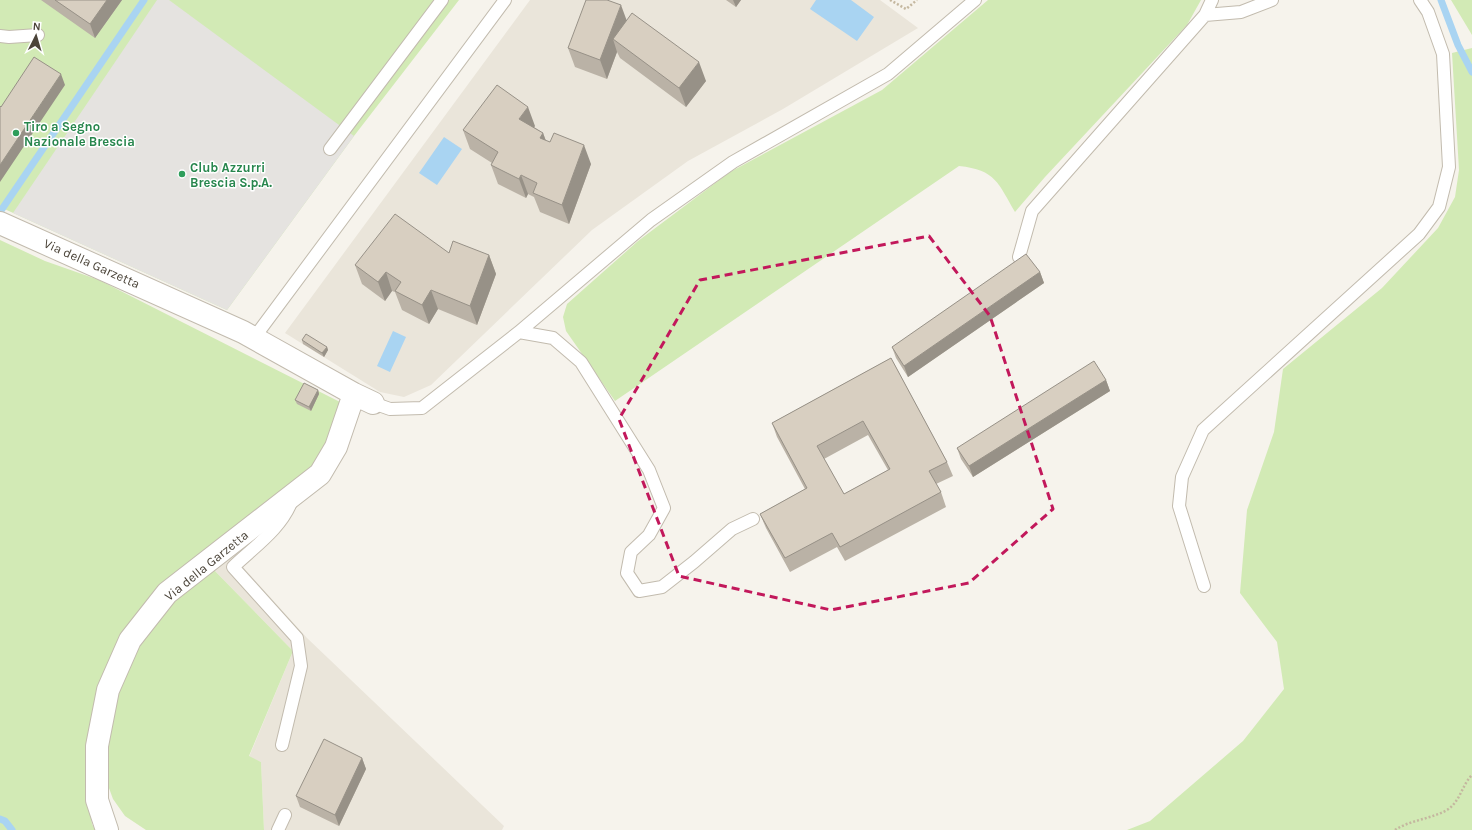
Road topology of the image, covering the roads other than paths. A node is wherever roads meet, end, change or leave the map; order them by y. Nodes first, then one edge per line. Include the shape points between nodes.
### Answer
1 (442, 0) edge
2 (505, 0) edge
3 (975, 0) edge
4 (1212, 0) edge
5 (1272, 0) edge
6 (1420, 0) edge
7 (1204, 15) junction
8 (38, 35) dead end
9 (0, 36) edge
10 (330, 149) dead end
11 (6, 225) edge
12 (1019, 257) edge
13 (519, 332) junction
14 (254, 338) junction
15 (363, 398) junction
16 (294, 494) junction
17 (753, 519) dead end
18 (1204, 586) dead end
19 (282, 745) dead end
20 (285, 815) dead end
21 (107, 830) edge
22 (278, 830) edge

1 - 10 lane
2 - 14 lane
3 - 13 lane via 888,74 733,162 651,220
4 - 7 lane
5 - 7 lane via 1241,12
6 - 18 lane via 1428,12 1442,54 1449,167 1439,207 1419,234 1203,430 1182,477 1180,506
7 - 12 lane via 1032,212
8 - 9 lane
11 - 14 street, Via della Garzetta via 39,232 217,313
13 - 15 lane via 422,408 390,409
13 - 17 lane via 554,338 581,362 649,470 664,508 649,535 631,552 627,573 639,591 662,586 732,529
14 - 15 street, Via della Garzetta
15 - 16 street, Via della Garzetta via 320,474
16 - 19 lane via 288,512 264,539 233,567 297,638 301,666
16 - 21 street, Via della Garzetta via 167,593 130,640 108,690 97,746 96,800
20 - 22 lane

